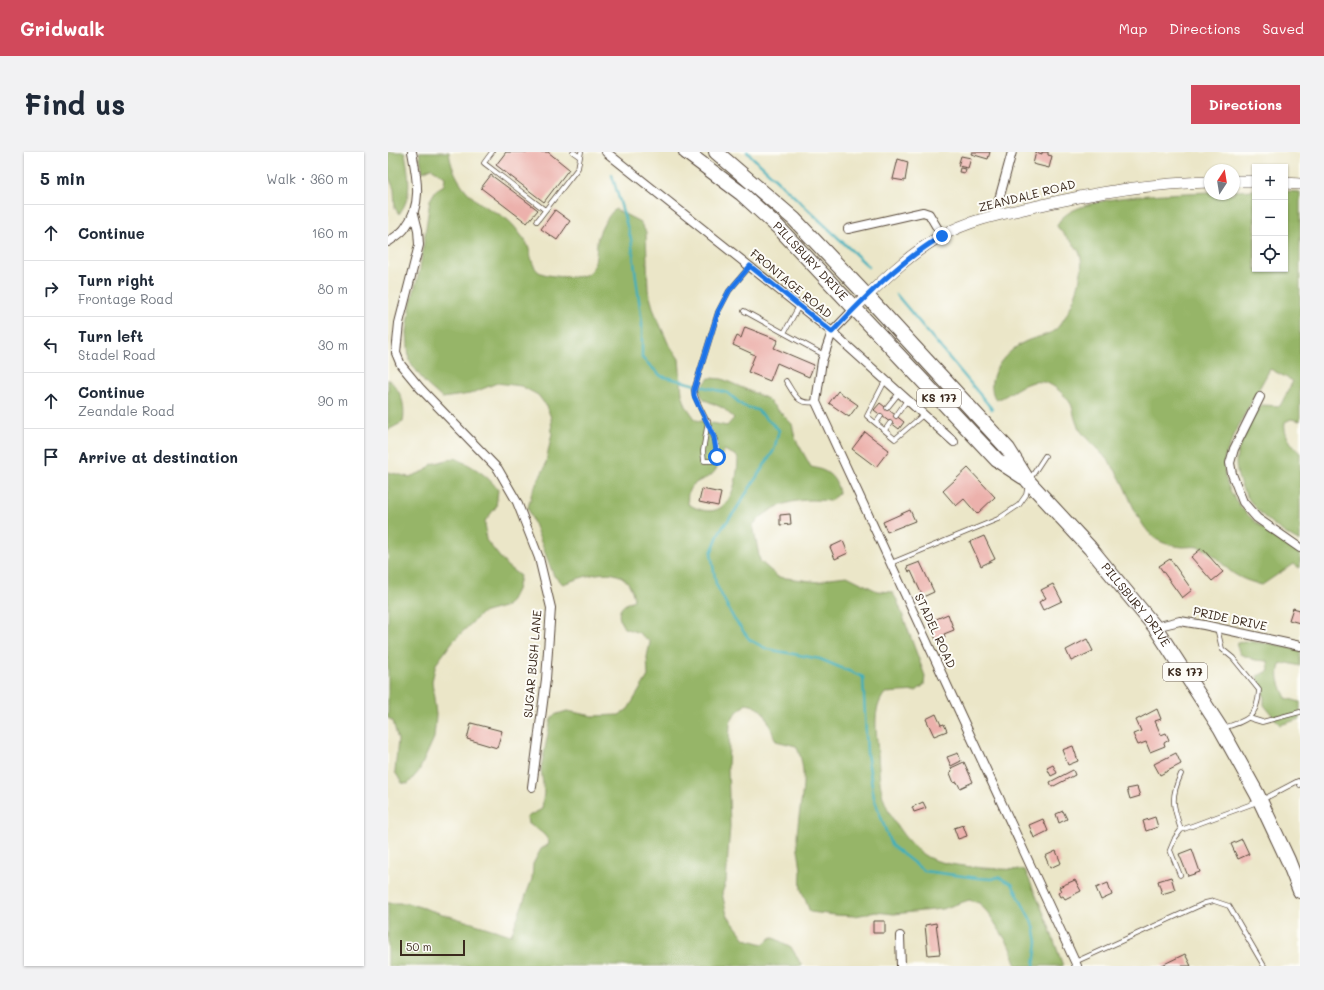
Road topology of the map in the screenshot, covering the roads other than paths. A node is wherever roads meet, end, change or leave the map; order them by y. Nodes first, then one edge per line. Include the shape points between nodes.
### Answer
1 (412, 152) edge
2 (492, 152) edge
3 (573, 152) edge
4 (580, 152) edge
5 (606, 152) edge
6 (686, 152) edge
7 (716, 152) edge
8 (1012, 152) edge
9 (580, 157) junction
10 (1240, 181) edge
11 (1252, 181) edge
12 (1204, 182) edge
13 (1288, 183) edge
14 (1300, 184) edge
15 (545, 210) junction
16 (414, 214) junction
17 (995, 214) junction
18 (537, 221) dead end
19 (848, 229) dead end
20 (942, 236) junction
21 (388, 242) edge
22 (750, 266) junction
23 (867, 296) junction
24 (799, 306) junction
25 (855, 308) junction
26 (744, 311) dead end
27 (832, 332) junction
28 (784, 333) junction
29 (392, 354) edge
30 (824, 355) junction
31 (885, 380) junction
32 (786, 381) dead end
33 (899, 393) junction
34 (1260, 397) dead end
35 (907, 400) junction
36 (816, 402) junction
37 (887, 408) dead end
38 (924, 415) junction
39 (881, 416) dead end
40 (896, 416) dead end
41 (708, 421) junction
42 (876, 423) junction
43 (890, 423) dead end
44 (885, 430) junction
45 (954, 442) dead end
46 (1045, 456) dead end
47 (1028, 481) junction
48 (1300, 548) edge
49 (890, 564) junction
50 (1155, 627) junction
51 (1217, 628) junction
52 (1300, 646) edge
53 (1300, 712) edge
54 (1249, 718) junction
55 (1221, 729) junction
56 (1181, 774) dead end
57 (1300, 785) edge
58 (532, 787) dead end
59 (1260, 801) junction
60 (1181, 830) junction
61 (1297, 872) edge
62 (1180, 875) dead end
63 (1300, 891) edge
64 (900, 936) dead end
65 (1076, 964) edge
66 (901, 966) edge
67 (1264, 966) edge

1 - 16 street via 418,198
2 - 15 lane via 484,163
3 - 9 lane
4 - 9 lane
5 - 22 street, FRONTAGE ROAD
6 - 25 highway, PILLSBURY DRIVE / KS 177 via 768,217
7 - 23 highway, PILLSBURY DRIVE / KS 177 via 794,219
8 - 17 street
9 - 15 lane via 578,168
10 - 11 main road
12 - 17 main road, ZEANDALE ROAD via 1100,192
13 - 14 main road
15 - 18 lane
16 - 21 street via 405,229
16 - 29 street via 419,246
17 - 20 main road, ZEANDALE ROAD
19 - 20 street via 923,212 932,217
20 - 23 main road, ZEANDALE ROAD via 910,258
22 - 24 street, FRONTAGE ROAD
22 - 41 lane via 729,291 718,312 694,390 694,396
23 - 25 main road, ZEANDALE ROAD
23 - 47 highway, PILLSBURY DRIVE / KS 177 via 1008,449
24 - 27 street, FRONTAGE ROAD
24 - 28 lane
25 - 27 street
25 - 47 highway, PILLSBURY DRIVE / KS 177 via 997,460
26 - 28 lane
27 - 30 street
27 - 31 street, FRONTAGE ROAD
28 - 30 lane
29 - 58 street, SUGAR BUSH LANE via 420,388 498,469 517,502 539,558 551,608 546,679
30 - 36 street
31 - 33 street, FRONTAGE ROAD
31 - 42 lane via 867,416
32 - 36 lane via 796,399 806,404
33 - 35 street, FRONTAGE ROAD
33 - 37 lane
34 - 48 street via 1234,449 1230,463 1232,474 1243,502 1257,518
35 - 38 street, FRONTAGE ROAD
35 - 40 lane
36 - 49 street, STADEL ROAD
38 - 44 lane via 895,439
38 - 45 street, FRONTAGE ROAD
39 - 42 lane
41 - 41 lane via 717,457 715,461 708,462 704,461 702,450
42 - 44 lane
43 - 44 lane
46 - 47 lane
47 - 49 lane via 1026,495 1019,505 998,519
47 - 50 highway, PILLSBURY DRIVE / KS 177 via 1090,548
49 - 65 street, STADEL ROAD
50 - 51 street, PRIDE DRIVE via 1180,621
50 - 55 highway, PILLSBURY DRIVE / KS 177
51 - 52 street, PRIDE DRIVE
51 - 54 lane via 1222,649 1233,658 1259,690 1257,708
53 - 54 lane via 1262,722
54 - 55 lane
55 - 59 highway, PILLSBURY DRIVE / KS 177
56 - 60 lane via 1174,790 1173,807
57 - 59 lane via 1298,781
59 - 60 lane
59 - 61 highway, PILLSBURY DRIVE / KS 177
60 - 62 lane via 1170,850
61 - 63 highway, PILLSBURY DRIVE / KS 177
64 - 66 street
65 - 67 lane via 1205,903 1214,902 1229,906

